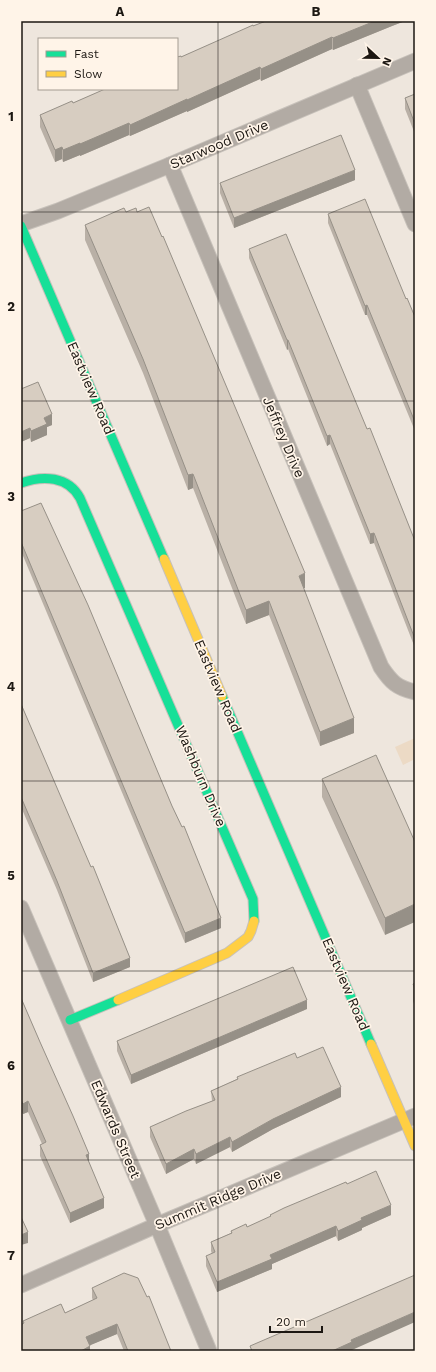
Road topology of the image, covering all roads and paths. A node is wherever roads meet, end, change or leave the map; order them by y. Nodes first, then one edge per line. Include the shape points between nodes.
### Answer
1 (415, 61) edge
2 (357, 85) junction
3 (170, 165) junction
4 (415, 224) edge
5 (21, 225) edge
6 (21, 483) edge
7 (415, 692) edge
8 (21, 908) edge
9 (70, 1020) junction
10 (410, 1118) edge
11 (415, 1146) edge
12 (157, 1225) junction
13 (21, 1285) edge
14 (209, 1351) edge

1 - 2 street, Starwood Drive
2 - 3 street, Starwood Drive
2 - 4 street
3 - 5 street, Starwood Drive
3 - 7 street, Jeffrey Drive via 381,667 389,680 397,686
5 - 10 street, Eastview Road
6 - 9 street, Washburn Drive via 49,478 64,482 75,490 83,504 253,899 255,916 252,932 242,944 227,953
8 - 9 street, Edwards Street
9 - 12 street, Edwards Street
10 - 11 street, Eastview Road
10 - 12 street, Summit Ridge Drive
12 - 13 street, Summit Ridge Drive
12 - 14 street, Edwards Street

